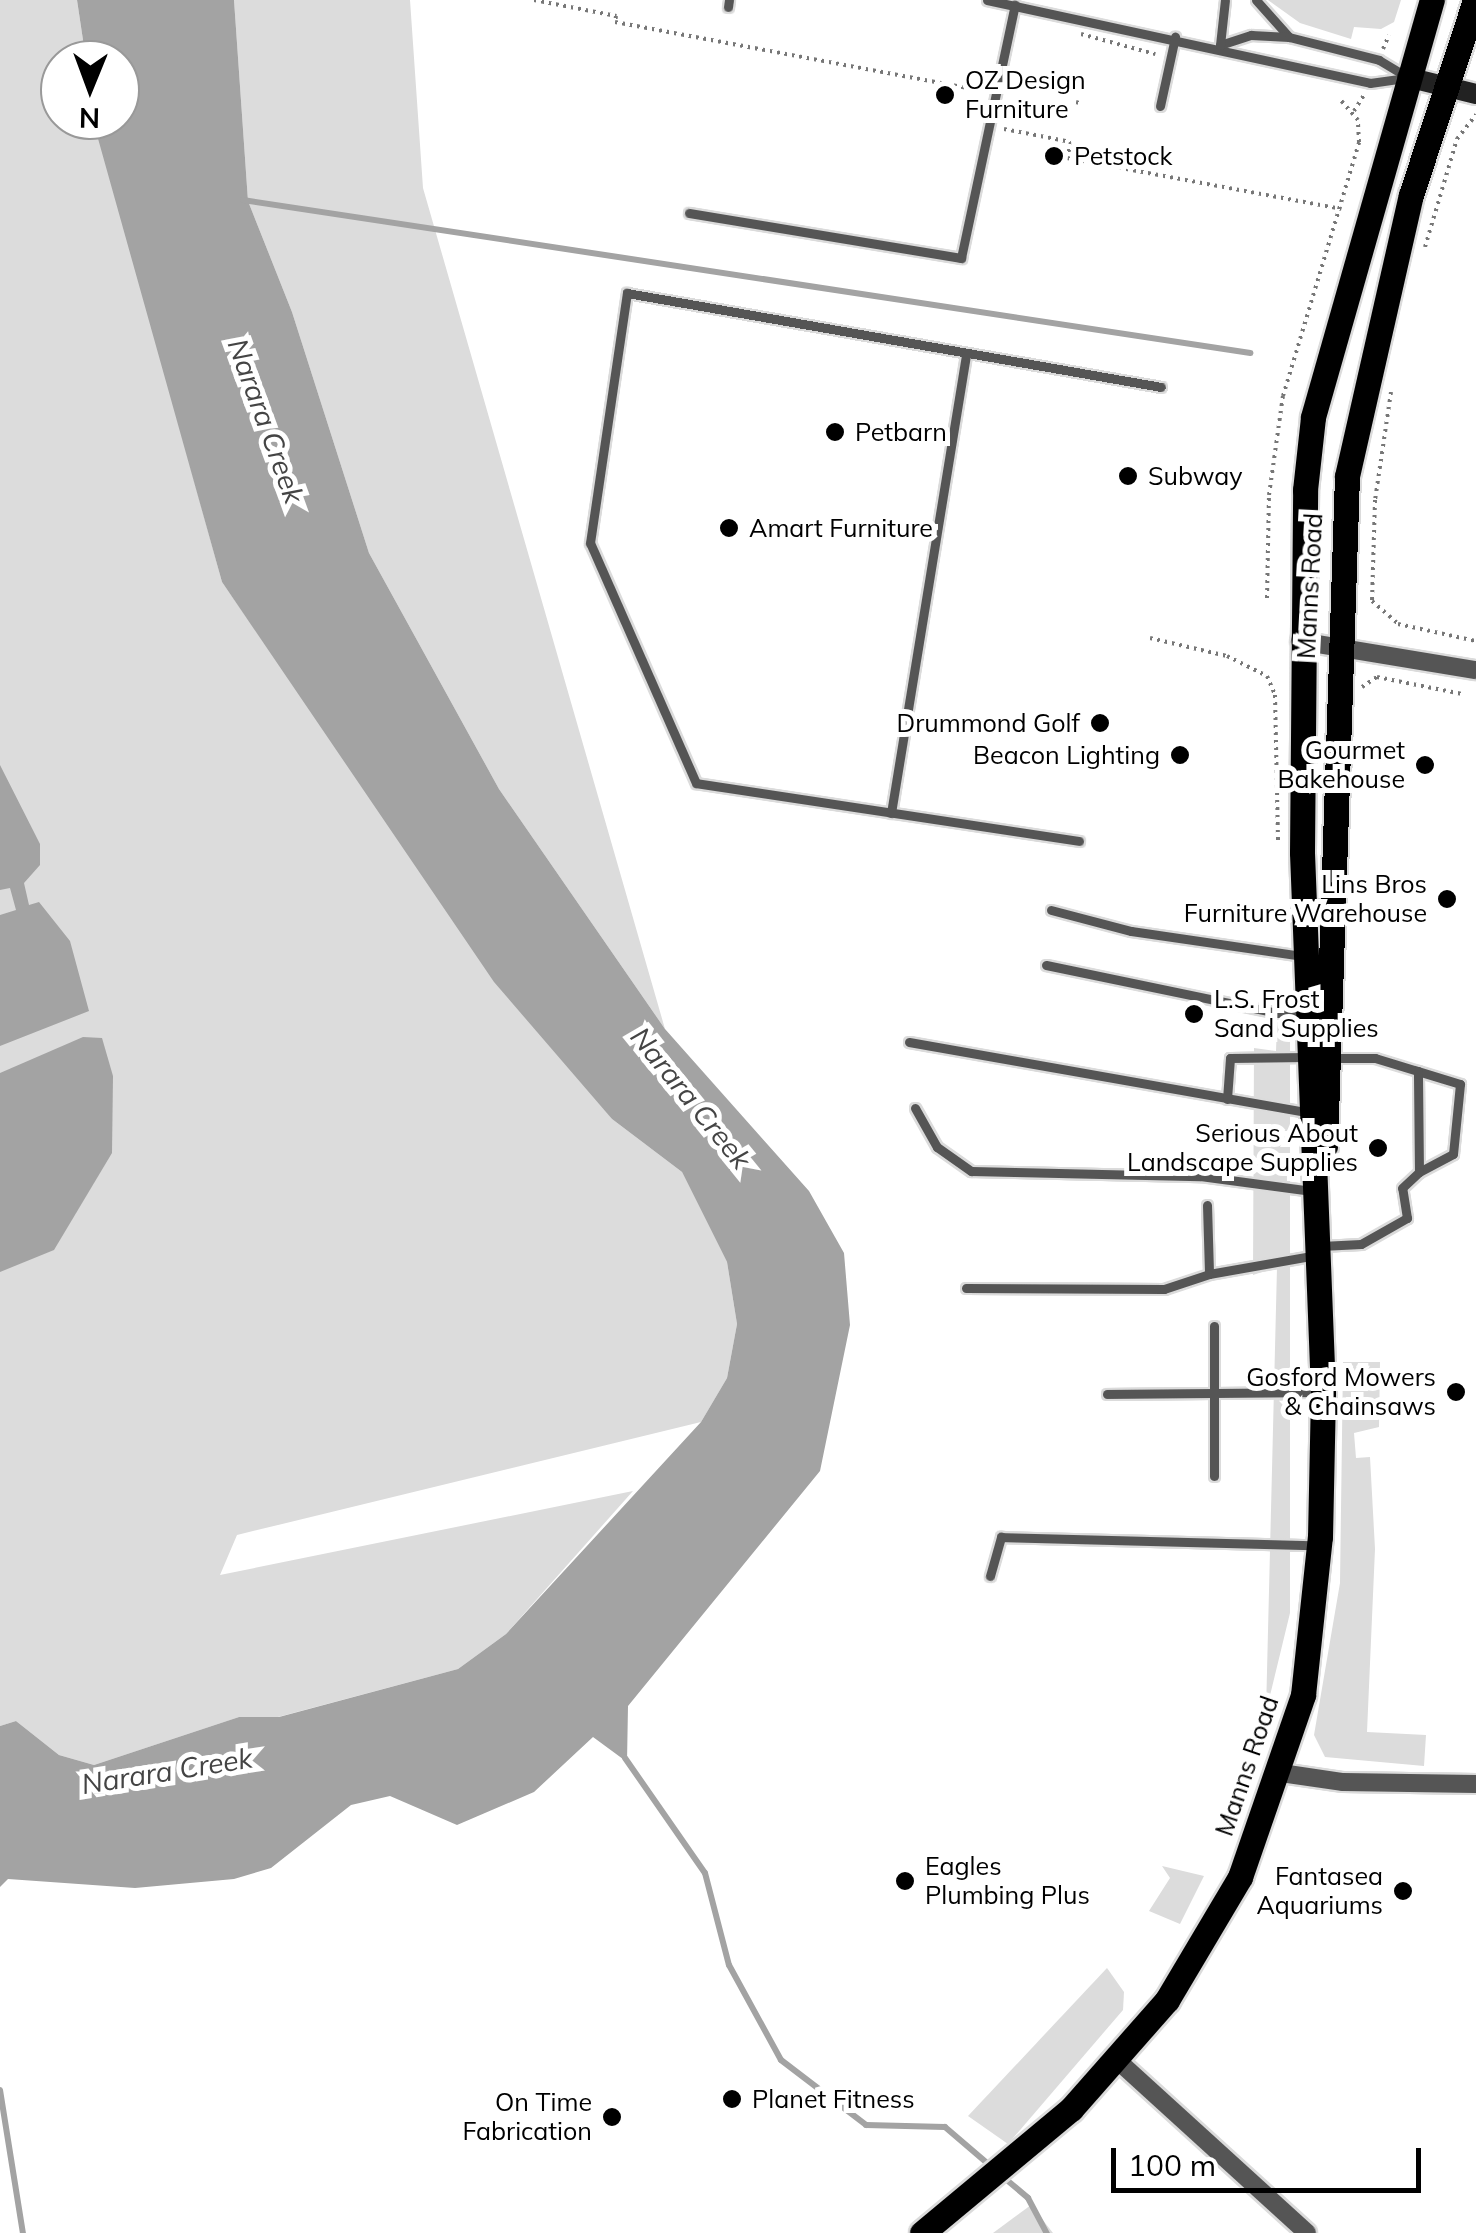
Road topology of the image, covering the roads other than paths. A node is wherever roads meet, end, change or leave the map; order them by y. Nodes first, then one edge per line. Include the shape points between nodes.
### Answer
1 (987, 0) edge
2 (1225, 0) edge
3 (1256, 0) edge
4 (1432, 0) edge
5 (1475, 0) edge
6 (1015, 6) junction
7 (1175, 37) junction
8 (1288, 37) junction
9 (1220, 46) junction
10 (1408, 77) junction
11 (1448, 86) junction
12 (1476, 94) edge
13 (1160, 106) dead end
14 (689, 213) dead end
15 (966, 353) junction
16 (1162, 387) dead end
17 (1300, 641) junction
18 (1336, 645) junction
19 (1476, 670) edge
20 (891, 813) junction
21 (1079, 841) dead end
22 (1052, 910) dead end
23 (1306, 956) junction
24 (1046, 965) dead end
25 (1308, 1012) junction
26 (908, 1042) dead end
27 (1320, 1058) junction
28 (1418, 1072) junction
29 (1227, 1099) junction
30 (916, 1108) dead end
31 (1310, 1112) junction
32 (1419, 1172) junction
33 (1320, 1191) junction
34 (1207, 1205) dead end
35 (1320, 1251) junction
36 (1209, 1274) junction
37 (966, 1288) dead end
38 (1214, 1326) dead end
39 (1322, 1392) junction
40 (1213, 1393) junction
41 (1107, 1394) dead end
42 (1214, 1476) dead end
43 (1319, 1545) junction
44 (990, 1576) dead end
45 (1281, 1773) junction
46 (1476, 1784) edge
47 (1117, 2060) junction
48 (922, 2233) edge
49 (1307, 2233) edge

1 - 6 lane
2 - 9 lane
3 - 8 lane
4 - 10 main road, Manns Road
5 - 11 main road, Manns Road
6 - 7 lane
6 - 14 lane via 960,258
7 - 9 lane
7 - 13 lane
8 - 9 lane via 1251,35
8 - 10 lane via 1379,60
9 - 10 lane via 1370,83
10 - 11 street
10 - 17 main road, Manns Road via 1313,417
11 - 12 street
11 - 18 main road, Manns Road via 1411,196 1355,424
15 - 16 lane
15 - 20 lane
15 - 20 lane via 628,294 590,543 696,783
17 - 18 street
17 - 23 main road, Manns Road
18 - 19 street
18 - 27 main road, Manns Road
20 - 21 lane
22 - 23 lane via 1131,931
23 - 25 main road, Manns Road
24 - 25 lane via 1278,1013
25 - 27 main road, Manns Road
26 - 29 lane
27 - 28 lane via 1375,1058
27 - 29 lane via 1230,1058
27 - 31 main road, Manns Road
27 - 33 main road, Manns Road
28 - 32 lane
28 - 32 lane via 1460,1084 1453,1154
29 - 31 lane
30 - 33 lane via 937,1147 971,1171 1200,1176
31 - 33 main road, Manns Road
32 - 35 lane via 1402,1188 1407,1218 1360,1244
33 - 35 main road, Manns Road
34 - 36 lane
35 - 36 lane
35 - 39 main road, Manns Road
36 - 37 lane via 1164,1289
38 - 40 lane
39 - 40 lane
39 - 43 main road, Manns Road
40 - 41 lane
40 - 42 lane
43 - 44 lane via 1001,1536
43 - 45 main road, Manns Road via 1310,1660
45 - 46 street via 1343,1782
45 - 47 main road, Manns Road via 1240,1878 1199,1951
47 - 48 main road, Manns Road via 1000,2172
47 - 49 street

